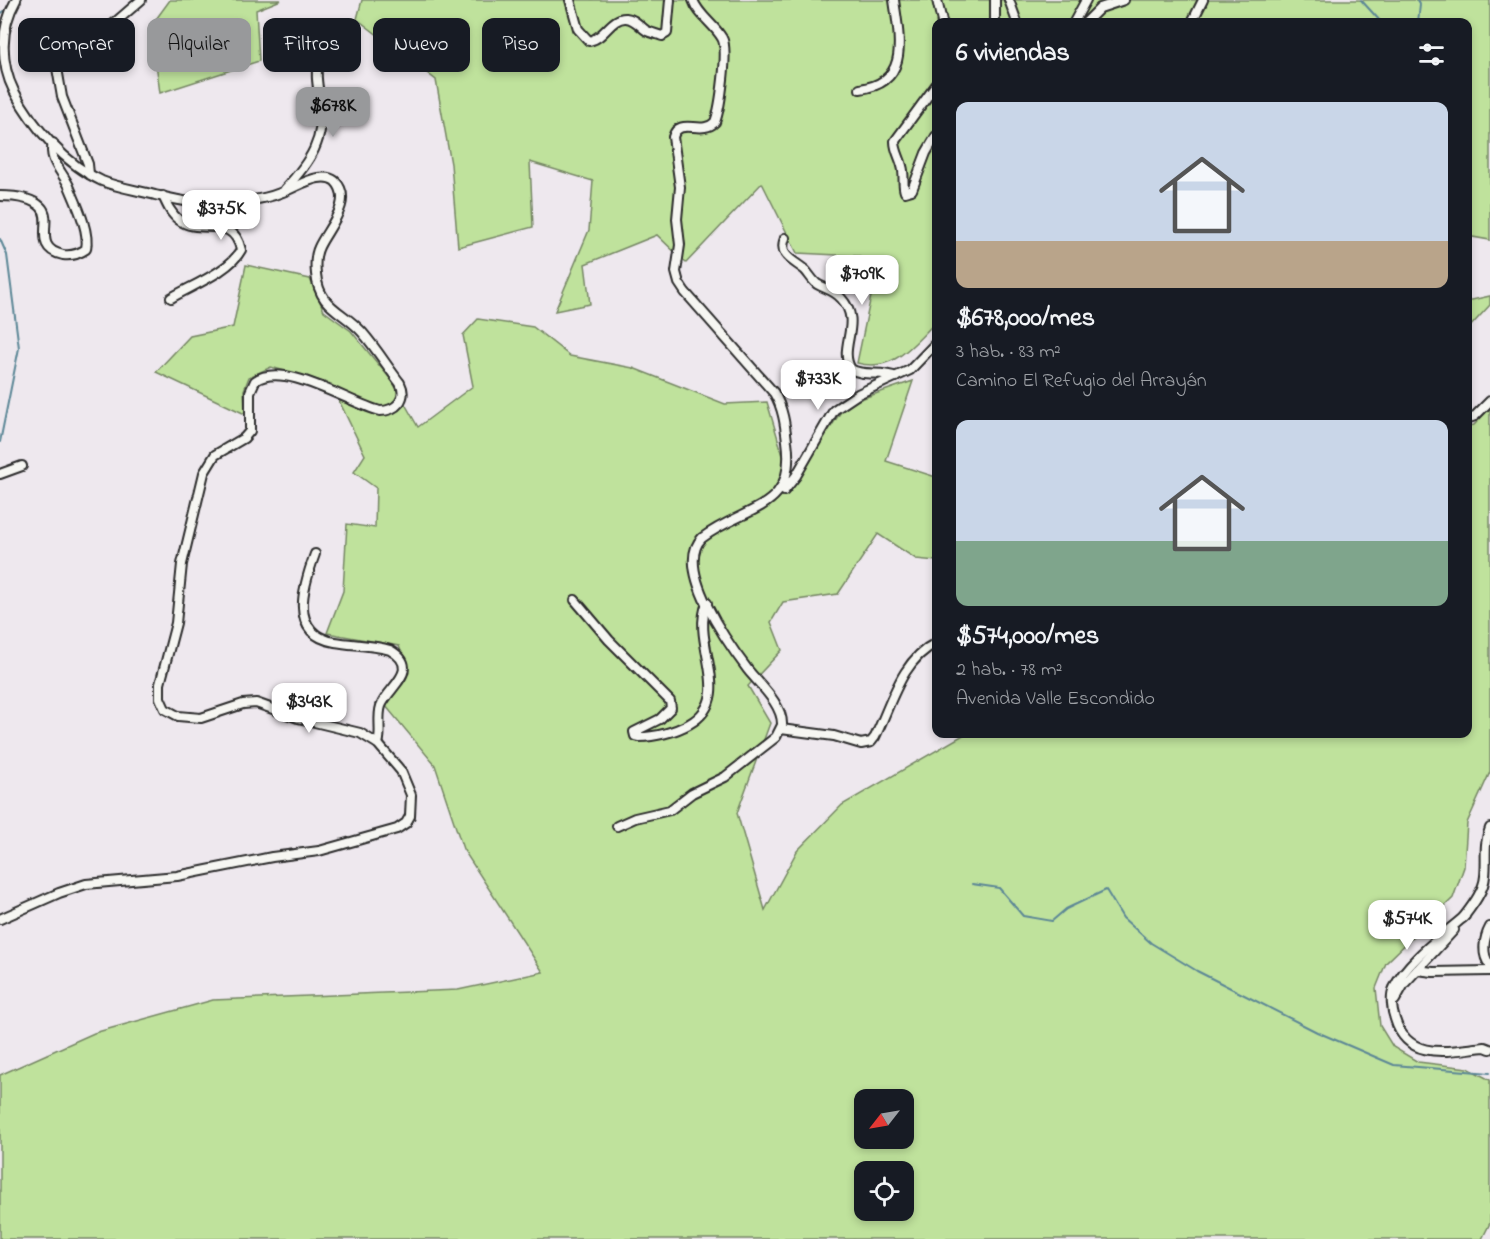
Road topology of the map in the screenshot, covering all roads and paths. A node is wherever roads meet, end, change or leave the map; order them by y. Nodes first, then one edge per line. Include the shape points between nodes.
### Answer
1 (16, 0) edge
2 (141, 0) edge
3 (570, 0) edge
4 (670, 0) edge
5 (693, 0) edge
6 (894, 0) edge
7 (937, 0) edge
8 (995, 0) edge
9 (1009, 0) edge
10 (1086, 0) edge
11 (1124, 0) edge
12 (1203, 0) edge
13 (941, 18) edge
14 (995, 18) edge
15 (1016, 18) edge
16 (1076, 18) edge
17 (1090, 18) edge
18 (1194, 18) edge
19 (317, 72) edge
20 (860, 89) dead end
21 (932, 90) edge
22 (53, 143) junction
23 (932, 143) edge
24 (89, 174) junction
25 (282, 193) junction
26 (0, 196) edge
27 (163, 196) junction
28 (785, 238) dead end
29 (171, 298) dead end
30 (932, 347) edge
31 (896, 377) junction
32 (1490, 401) edge
33 (1472, 417) edge
34 (22, 466) dead end
35 (0, 474) edge
36 (778, 495) junction
37 (315, 554) dead end
38 (575, 600) dead end
39 (707, 603) junction
40 (932, 645) edge
41 (781, 729) junction
42 (378, 744) junction
43 (617, 826) dead end
44 (1490, 828) edge
45 (0, 919) edge
46 (1490, 927) edge
47 (1490, 965) edge
48 (1414, 968) junction
49 (1490, 971) edge
50 (1490, 1049) edge

1 - 22 street via 6,26 4,65 22,105
2 - 24 street via 89,45 62,59 57,68 59,90
3 - 4 street via 578,29 589,40 595,40 624,18 662,36 667,33
5 - 36 street via 722,37 725,52 715,122 704,129 681,126 673,137 680,187 676,276 685,292 778,399 790,459
6 - 20 street via 900,49 892,74 873,87
7 - 13 street
8 - 14 street
9 - 15 street
10 - 16 street
11 - 17 street via 1100,8
12 - 18 street
19 - 25 street via 321,137
21 - 23 street via 895,141 905,192 912,190
22 - 24 street
22 - 26 street via 52,157 85,227 86,249 68,255 57,253 45,240 45,213 41,207 16,197
24 - 27 street via 112,184
25 - 27 street via 214,203 191,203
25 - 42 street via 321,177 331,178 338,185 340,209 316,258 319,288 332,309 366,338 401,386 403,395 395,408 380,411 285,376 265,376 255,381 249,392 250,431 212,459 204,473 182,564 178,614 161,677 160,698 168,712 192,718 206,718 243,704 260,704 298,718 353,730
27 - 29 street via 185,223 235,233 241,250 225,267
28 - 31 street via 783,249 789,259 818,284 834,291 848,307 852,321 848,363 851,369
30 - 31 street via 910,370
31 - 36 street via 834,410 793,481
32 - 33 street
34 - 35 street
36 - 39 street via 705,535 696,544 695,574
37 - 42 street via 302,597 303,614 311,629 334,642 390,650 403,665 402,677 382,705
38 - 39 street via 670,701 666,715 634,732 639,737 680,729 698,718 709,705 712,693 703,622
39 - 41 street via 727,641 775,704
40 - 41 street via 907,669 870,742 858,744 834,736
41 - 43 street via 739,768 675,807
42 - 45 street via 398,766 410,790 410,816 397,829 319,851 189,874 86,884
44 - 48 street via 1484,846 1485,877 1479,893 1443,944
46 - 47 street via 1484,944
48 - 49 street
48 - 50 street via 1396,994 1393,1008 1400,1031 1409,1041 1439,1052

